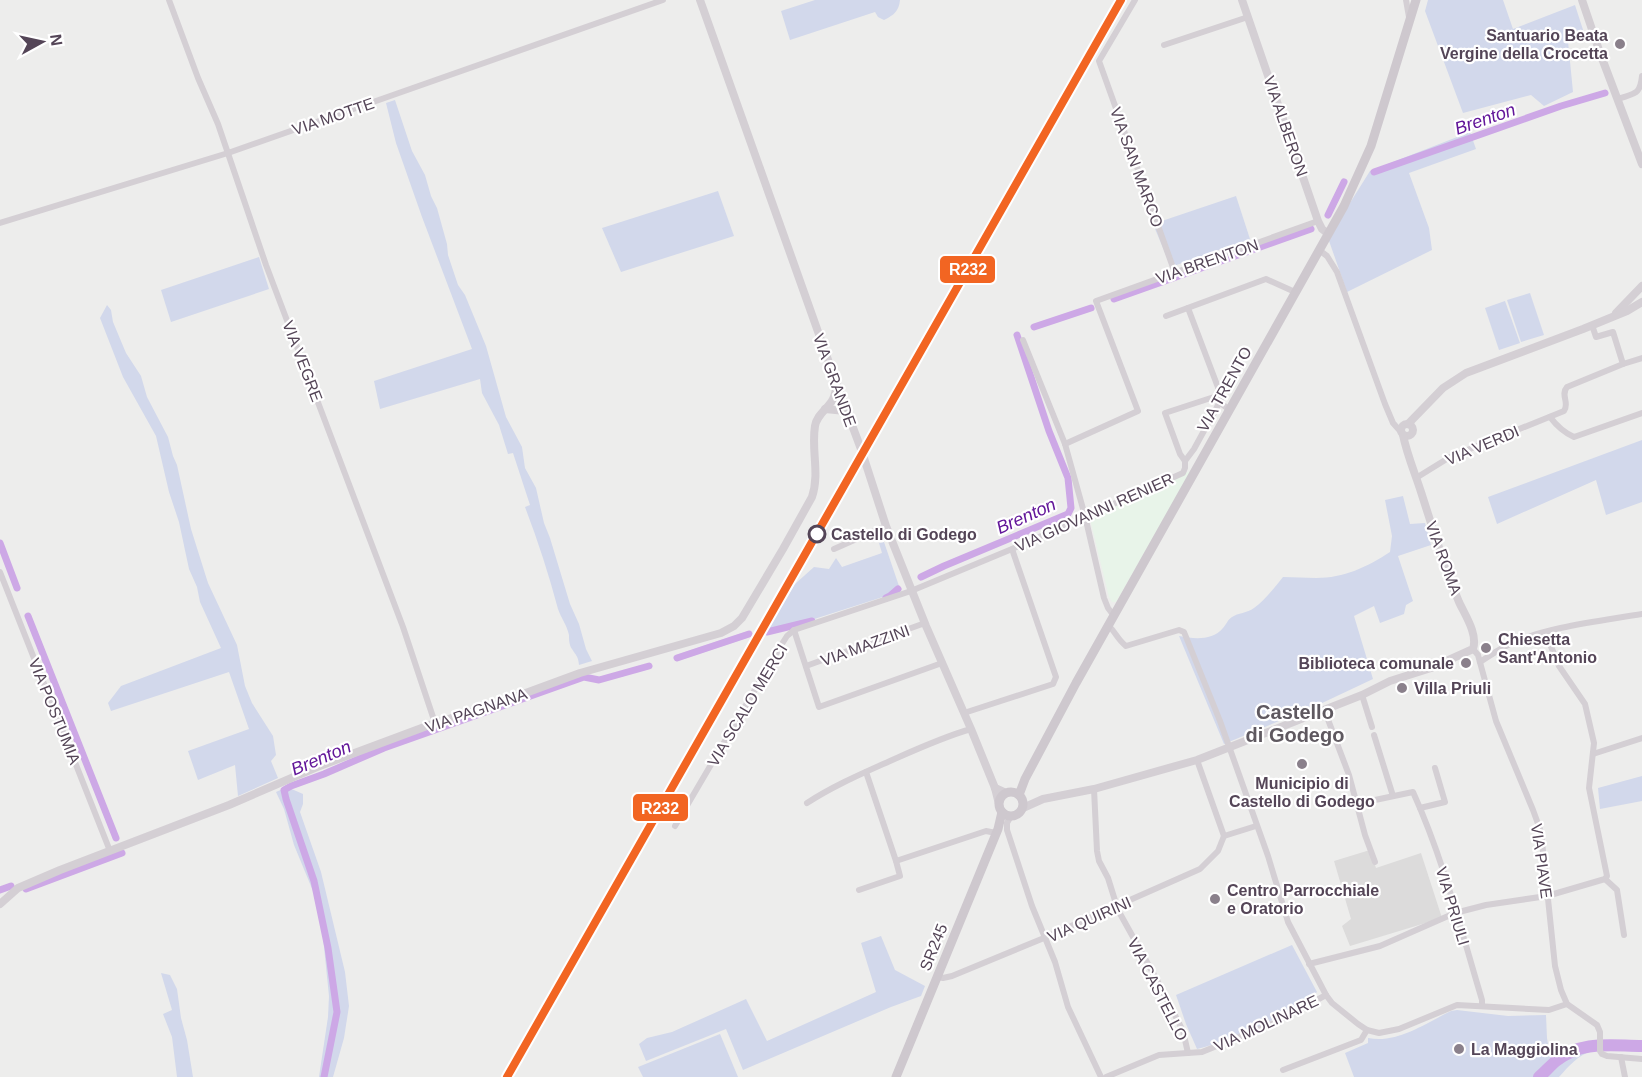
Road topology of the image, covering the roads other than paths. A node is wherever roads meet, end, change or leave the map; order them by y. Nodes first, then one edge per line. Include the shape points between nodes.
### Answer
1 (170, 0) edge
2 (663, 0) edge
3 (700, 0) edge
4 (1135, 0) edge
5 (1242, 0) edge
6 (1406, 0) edge
7 (1416, 0) edge
8 (1582, 0) edge
9 (1248, 17) junction
10 (1410, 22) junction
11 (1164, 45) dead end
12 (1642, 76) edge
13 (1640, 91) edge
14 (1618, 99) junction
15 (228, 153) junction
16 (1642, 164) edge
17 (1318, 221) junction
18 (0, 223) edge
19 (1327, 233) junction
20 (1319, 250) junction
21 (1174, 273) junction
22 (1642, 286) edge
23 (1295, 292) junction
24 (1642, 302) edge
25 (1188, 308) junction
26 (1166, 316) dead end
27 (1613, 316) junction
28 (1592, 325) junction
29 (1023, 340) dead end
30 (1642, 358) edge
31 (1623, 364) junction
32 (837, 385) junction
33 (1219, 402) junction
34 (844, 404) junction
35 (831, 406) junction
36 (1230, 410) junction
37 (1642, 413) edge
38 (1550, 417) junction
39 (1407, 431) junction
40 (1065, 444) junction
41 (1185, 465) junction
42 (1416, 478) junction
43 (1085, 516) junction
44 (886, 525) junction
45 (834, 549) dead end
46 (1012, 549) junction
47 (0, 572) edge
48 (911, 591) junction
49 (1642, 614) edge
50 (1114, 616) junction
51 (925, 623) junction
52 (1109, 626) junction
53 (794, 630) junction
54 (1545, 632) junction
55 (1473, 649) junction
56 (1480, 662) junction
57 (942, 663) junction
58 (806, 666) junction
59 (1362, 694) junction
60 (1324, 709) junction
61 (964, 713) junction
62 (435, 723) junction
63 (1372, 727) dead end
64 (971, 729) junction
65 (1374, 735) dead end
66 (1642, 738) edge
67 (1229, 748) junction
68 (1593, 754) junction
69 (1197, 760) junction
70 (1435, 768) dead end
71 (866, 772) junction
72 (995, 788) junction
73 (1094, 789) junction
74 (1393, 796) junction
75 (1017, 798) junction
76 (807, 803) dead end
77 (1356, 804) junction
78 (1420, 808) junction
79 (1005, 812) junction
80 (675, 826) dead end
81 (1256, 826) junction
82 (997, 831) junction
83 (1224, 836) junction
84 (110, 850) junction
85 (896, 861) junction
86 (1375, 862) dead end
87 (1605, 879) junction
88 (859, 890) dead end
89 (1548, 896) junction
90 (0, 904) edge
91 (1117, 906) junction
92 (1455, 913) junction
93 (1624, 935) dead end
94 (1044, 938) junction
95 (1309, 964) junction
96 (937, 976) junction
97 (1326, 995) junction
98 (1567, 1004) junction
99 (1482, 1006) junction
100 (1368, 1030) junction
101 (1188, 1053) junction
102 (1621, 1057) junction
103 (1642, 1059) edge
104 (1283, 1070) dead end
105 (1119, 1074) edge
106 (896, 1077) edge
107 (1103, 1077) edge
108 (1625, 1077) edge

1 - 15 street, VIA VEGRE
2 - 15 street, VIA MOTTE
3 - 32 street, VIA GRANDE
4 - 21 street, VIA SAN MARCO via 1099,62
5 - 9 street, VIA ALBERON
6 - 10 street
7 - 10 main road, VIA TRENTO / SR245
8 - 14 main road
9 - 11 street
9 - 17 street, VIA ALBERON
10 - 19 main road, VIA TRENTO / SR245 via 1371,147
12 - 13 street
13 - 14 street
14 - 16 main road
15 - 18 street, VIA MOTTE
15 - 62 street, VIA VEGRE
17 - 19 street, VIA ALBERON
17 - 21 street, VIA BRENTON
19 - 20 main road, VIA TRENTO / SR245
20 - 23 main road, VIA TRENTO / SR245
20 - 39 street via 1336,272 1393,423
21 - 40 street, VIA BRENTON via 1096,301 1138,411
22 - 27 street
23 - 25 street via 1266,279
23 - 36 main road, VIA TRENTO / SR245
24 - 27 street
25 - 26 street
25 - 33 street via 1222,398
27 - 28 street
28 - 31 street via 1596,337 1612,332
28 - 39 street via 1467,373 1443,388
29 - 40 street
30 - 31 street
31 - 38 street, VIA VERDI via 1567,387 1564,411
32 - 34 street, VIA GRANDE
32 - 35 street, VIA PAGNANA
33 - 36 street
33 - 41 street
33 - 41 street, VIA GIOVANNI RENIER via 1217,396 1165,413
34 - 35 street
34 - 44 street, VIA GRANDE
35 - 62 street, VIA PAGNANA via 815,423 815,488 809,503 734,626
36 - 50 main road, VIA TRENTO / SR245
37 - 38 street via 1574,437
38 - 42 street, VIA VERDI via 1450,457
39 - 42 street, VIA ROMA via 1407,453
40 - 43 street
41 - 43 street, VIA GIOVANNI RENIER via 1183,473
42 - 55 street, VIA ROMA via 1437,545 1475,638
43 - 46 street, VIA GIOVANNI RENIER
43 - 50 street via 1104,598
44 - 45 street
44 - 48 street, VIA GRANDE
46 - 48 street, VIA GIOVANNI RENIER
46 - 61 street via 1056,677 1053,684
47 - 84 street, VIA POSTUMIA
48 - 51 street, VIA GRANDE
48 - 53 street, VIA SCALO MERCI
49 - 54 street
50 - 52 main road, VIA TRENTO / SR245
51 - 57 street, VIA GRANDE
51 - 58 street, VIA MAZZINI
52 - 67 street via 1126,646 1179,630 1184,632
52 - 75 main road, VIA TRENTO / SR245
53 - 58 street
53 - 80 street, VIA SCALO MERCI via 780,647
54 - 56 street via 1509,644
54 - 68 street via 1559,666 1585,704
55 - 56 street, VIA ROMA
55 - 59 street
56 - 89 street, VIA PIAVE via 1496,721 1541,832
57 - 58 street via 819,707
57 - 61 street, VIA GRANDE
59 - 60 street
59 - 63 street
60 - 67 street
60 - 77 street
61 - 64 street, VIA GRANDE
62 - 84 street, VIA PAGNANA
64 - 71 street
64 - 72 street, VIA GRANDE
65 - 74 street
66 - 68 street
67 - 69 street
67 - 81 street
68 - 87 street via 1589,788
69 - 73 street
69 - 83 street
70 - 78 street via 1445,802
71 - 76 street
71 - 85 street
72 - 75 street
72 - 79 street, VIA GRANDE
73 - 75 street via 1037,801
73 - 91 street, VIA CASTELLO via 1096,851
74 - 77 street
74 - 78 street via 1413,792
75 - 79 main road via 1019,814
75 - 79 main road, SR245 via 1001,798
77 - 86 street
78 - 92 street, VIA PRIULI
79 - 82 main road, SR245
79 - 94 street via 1007,830
81 - 83 street
81 - 95 street via 1288,922
82 - 85 street via 986,831
82 - 96 main road, SR245 / SR245
83 - 91 street, VIA QUIRINI via 1218,851 1200,869
84 - 90 street, VIA PAGNANA via 18,888
85 - 88 street via 900,876
87 - 89 street
87 - 93 street via 1617,890
89 - 92 street
89 - 98 street, VIA PIAVE via 1555,966
91 - 94 street, VIA QUIRINI
91 - 101 street, VIA CASTELLO via 1183,1031
92 - 95 street via 1380,946
92 - 99 street, VIA PRIULI
94 - 96 street, VIA QUIRINI via 952,976
94 - 107 street via 1068,1007
95 - 97 street
96 - 106 main road, SR245 / SR245
97 - 100 street, VIA MOLINARE via 1332,1004
97 - 101 street, VIA MOLINARE via 1275,1022 1202,1052
98 - 99 street via 1549,1010
98 - 102 street via 1597,1025 1602,1054
99 - 100 street via 1451,1006 1388,1032
100 - 104 street via 1361,1040
101 - 105 street, VIA MOLINARE via 1159,1055
102 - 103 street
102 - 108 street
105 - 107 street, VIA MOLINARE

